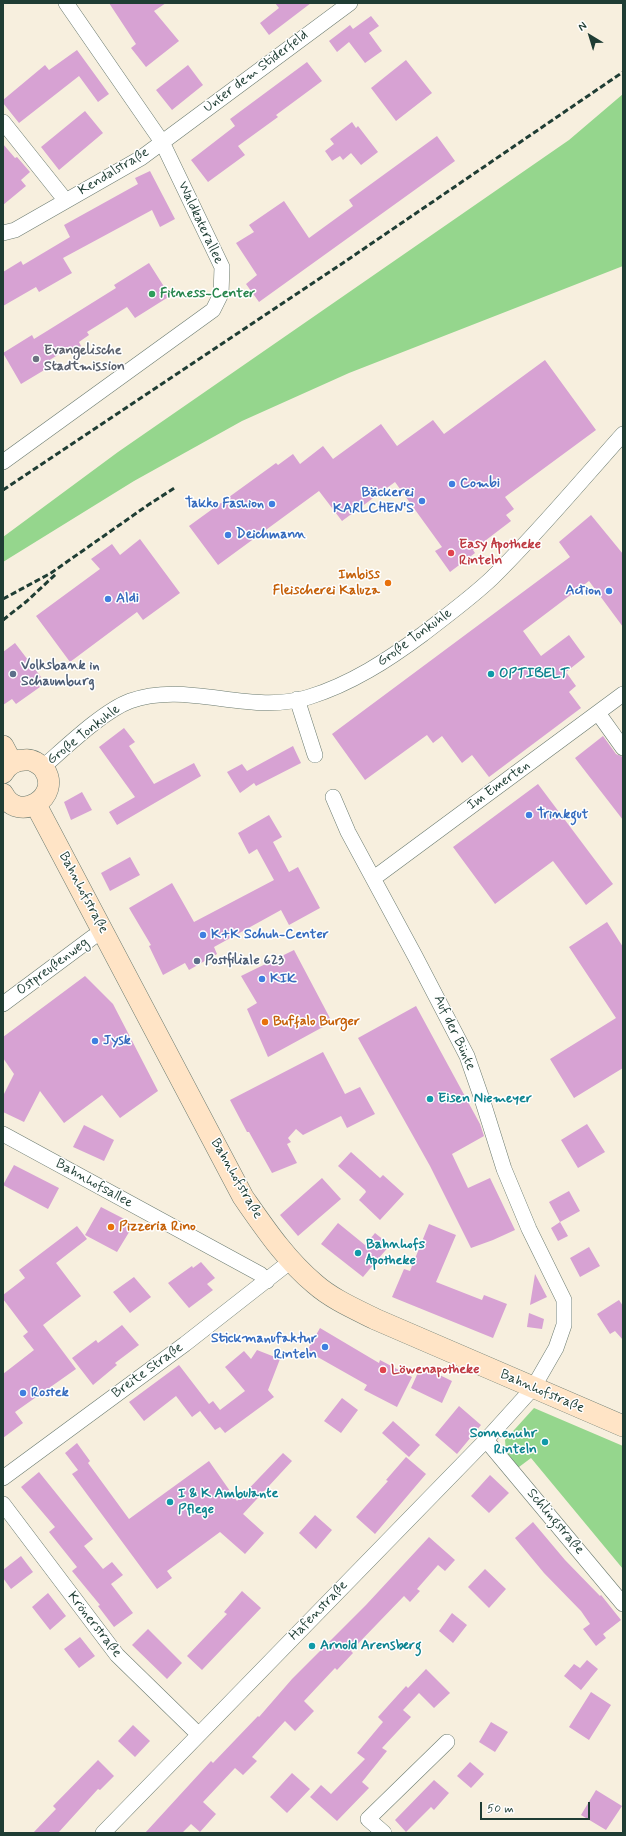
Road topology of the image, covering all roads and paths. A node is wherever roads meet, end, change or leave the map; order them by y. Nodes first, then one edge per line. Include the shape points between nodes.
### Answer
1 (66, 3) edge
2 (345, 4) edge
3 (3, 122) edge
4 (162, 142) junction
5 (66, 201) junction
6 (3, 233) edge
7 (623, 434) edge
8 (3, 462) edge
9 (623, 694) edge
10 (297, 699) junction
11 (598, 713) junction
12 (623, 748) edge
13 (315, 755) dead end
14 (6, 760) edge
15 (43, 767) junction
16 (3, 794) edge
17 (333, 797) dead end
18 (36, 804) junction
19 (374, 878) junction
20 (104, 931) junction
21 (3, 1004) edge
22 (3, 1134) edge
23 (291, 1261) junction
24 (267, 1281) junction
25 (533, 1388) junction
26 (623, 1426) edge
27 (486, 1440) junction
28 (3, 1478) edge
29 (3, 1504) edge
30 (623, 1604) edge
31 (198, 1734) junction
32 (447, 1742) dead end
33 (103, 1833) edge
34 (384, 1833) edge

1 - 4 street, Waldkaterallee
2 - 4 street, Unter dem Stiderfeld
3 - 5 street, Kendalstraße
4 - 5 street, Kendalstraße via 141,158
4 - 8 street, Waldkaterallee via 222,267 221,294 214,310
5 - 6 street, Kendalstraße via 16,230
7 - 10 street, Große Tonkuhle via 491,579 438,623 392,657 348,682
9 - 11 street, Im Emerten
10 - 13 street
10 - 15 street, Große Tonkuhle via 260,703 181,694 154,695 129,702 110,712
11 - 12 street
11 - 19 street, Im Emerten
14 - 15 main road via 28,760
15 - 18 main road via 48,788
16 - 18 main road via 16,806 30,807
17 - 19 street, Auf der Bünte via 348,832
18 - 20 main road, Bahnhofstraße
19 - 25 street, Auf der Bünte via 467,1056 504,1169 564,1300 564,1325 556,1348
20 - 21 street, Ostpreußenweg
20 - 23 main road, Bahnhofstraße via 243,1197
22 - 24 street, Bahnhofsallee via 260,1274
23 - 24 street, Breite Straße
23 - 25 main road, Bahnhofstraße via 315,1284 341,1302
24 - 28 street, Breite Straße
25 - 26 main road, Bahnhofstraße
25 - 27 street, Hafenstraße
27 - 30 street, Schlingstraße
27 - 31 street, Hafenstraße
29 - 31 street, Krönerstraße via 116,1655
31 - 33 street, Hafenstraße
32 - 34 street via 368,1819

